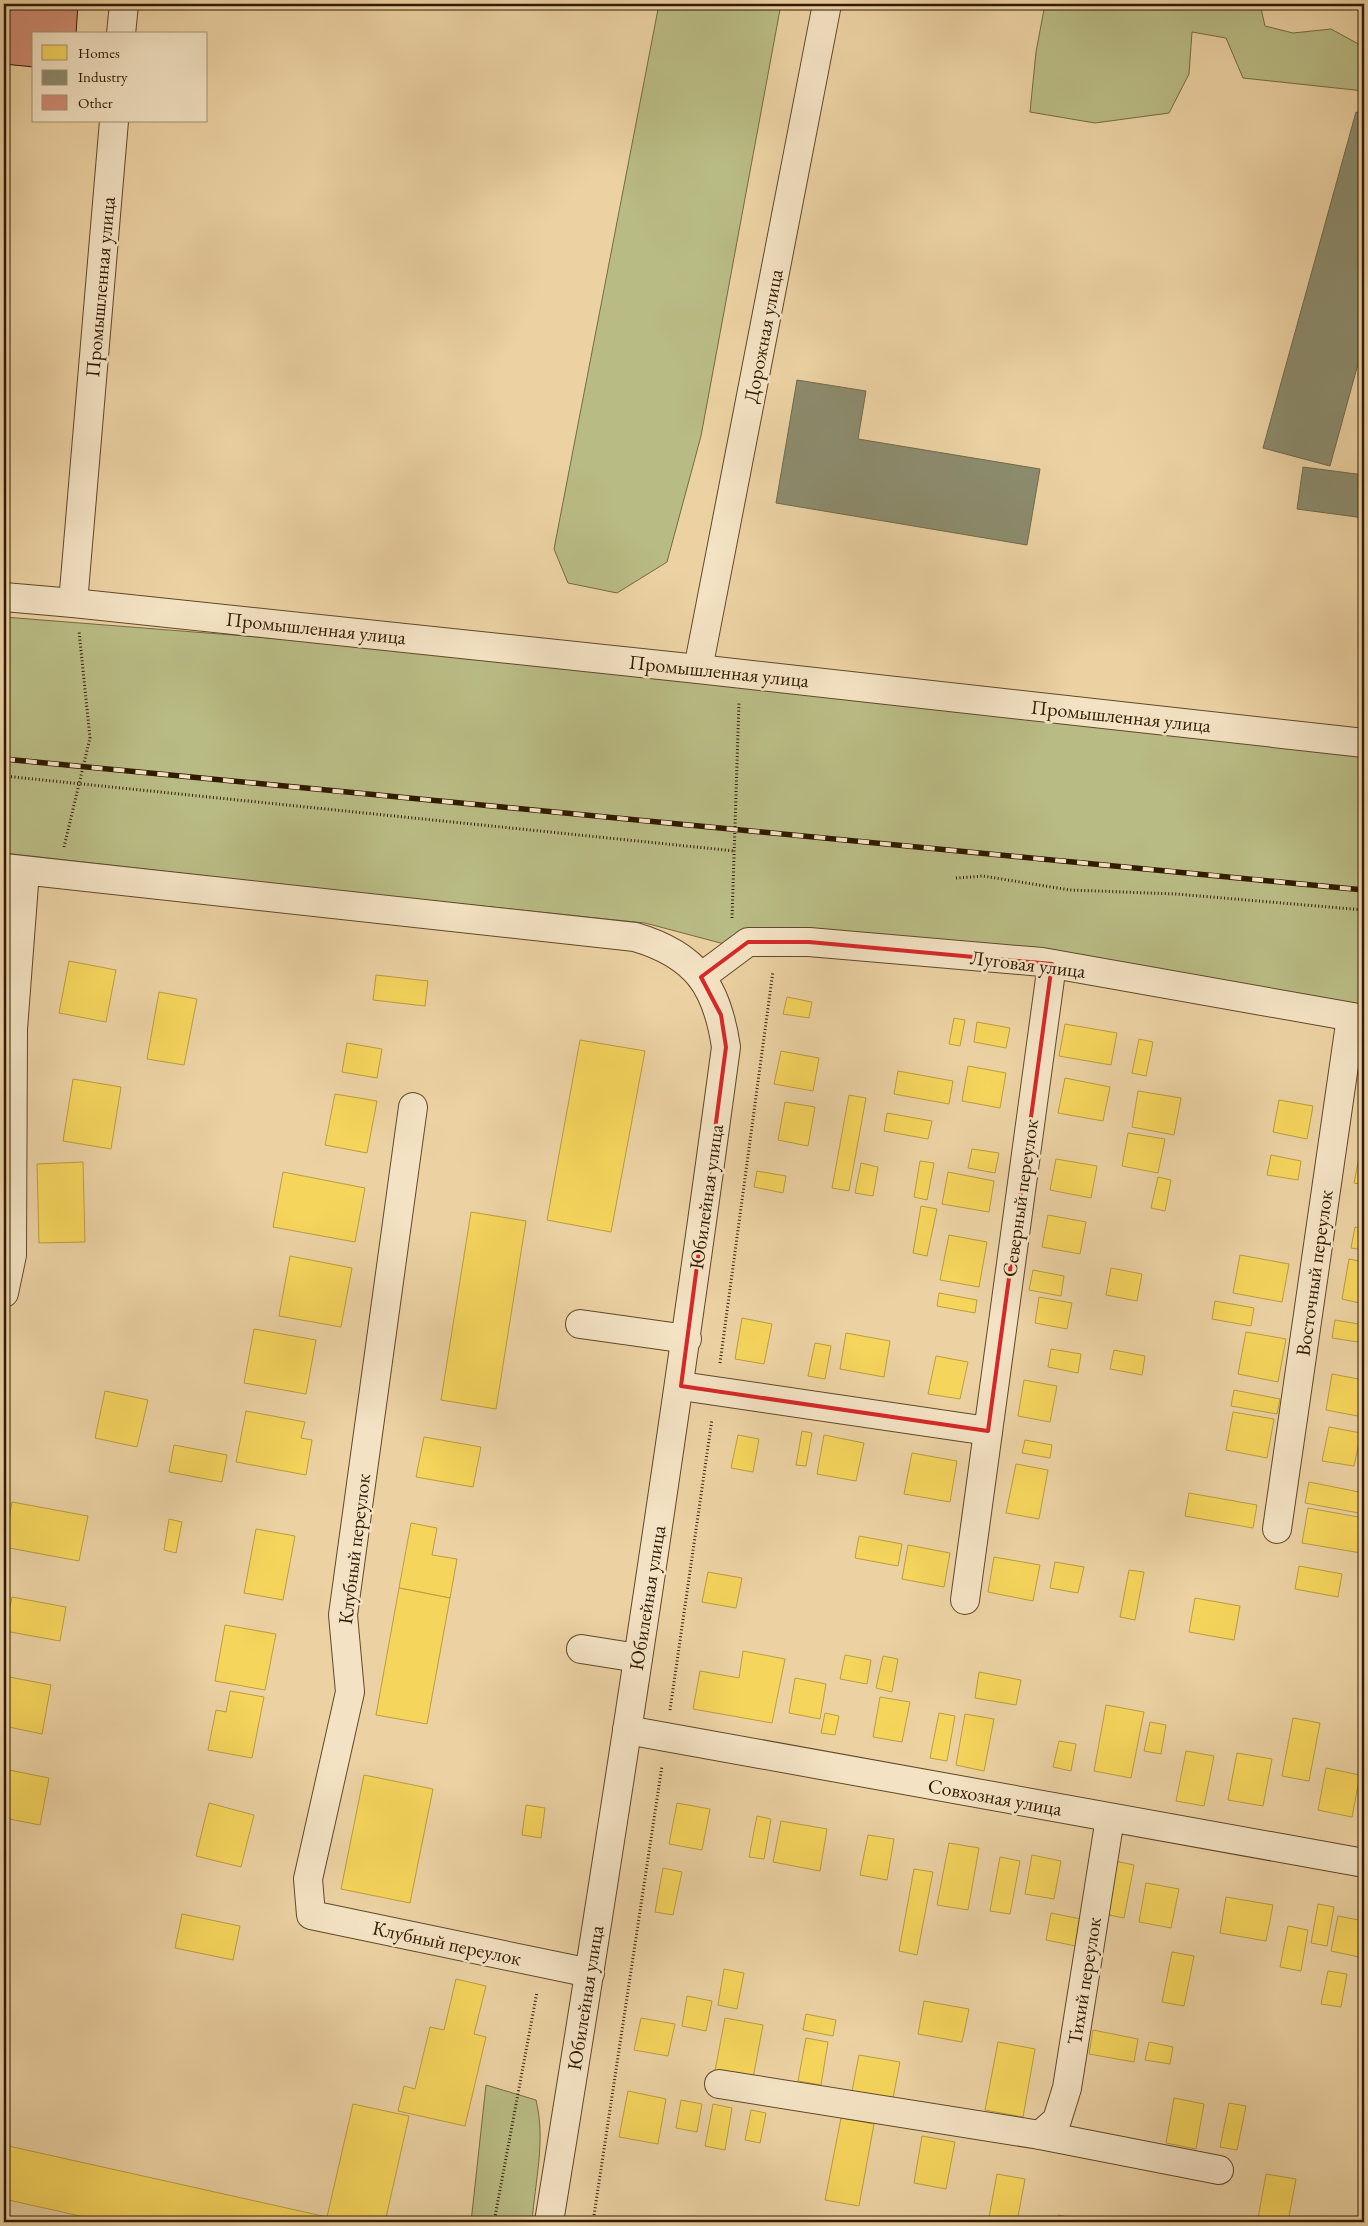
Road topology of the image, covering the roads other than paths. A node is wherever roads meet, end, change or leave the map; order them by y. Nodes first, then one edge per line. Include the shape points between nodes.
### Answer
1 (124, 4) edge
2 (827, 4) edge
3 (122, 32) edge
4 (114, 122) edge
5 (4, 597) edge
6 (75, 603) junction
7 (698, 668) junction
8 (1364, 743) edge
9 (14, 869) edge
10 (1052, 964) junction
11 (701, 977) junction
12 (1358, 1018) edge
13 (413, 1107) dead end
14 (4, 1293) edge
15 (580, 1324) dead end
16 (687, 1339) junction
17 (681, 1386) junction
18 (988, 1431) junction
19 (1277, 1529) dead end
20 (965, 1600) dead end
21 (581, 1649) dead end
22 (638, 1658) junction
23 (627, 1730) junction
24 (1110, 1818) junction
25 (1364, 1863) edge
26 (590, 1973) junction
27 (718, 2084) dead end
28 (1040, 2135) junction
29 (1219, 2170) dead end
30 (549, 2222) edge

1 - 3 street
2 - 7 street, Дорожная улица
4 - 6 street, Промышленная улица
5 - 6 street, Промышленная улица
6 - 7 street, Промышленная улица
7 - 8 street, Промышленная улица
9 - 11 street, Юбилейная улица via 635,937 660,945 682,958
9 - 14 street via 12,1255
10 - 11 street, Луговая улица via 819,943 748,942
10 - 12 street, Луговая улица
10 - 18 street, Северный переулок
11 - 16 street, Юбилейная улица via 721,1015 726,1048
12 - 19 street, Восточный переулок
13 - 26 street, Клубный переулок via 343,1615 350,1692 308,1879 312,1915
15 - 16 street
16 - 17 street, Юбилейная улица
17 - 18 street
17 - 22 street, Юбилейная улица
18 - 20 street, Северный переулок
21 - 22 street
22 - 23 street, Юбилейная улица
23 - 24 street, Совхозная улица
23 - 26 street, Юбилейная улица
24 - 25 street, Совхозная улица
24 - 28 street, Тихий переулок via 1068,2088 1057,2120
26 - 30 street, Юбилейная улица
27 - 28 street
28 - 29 street

